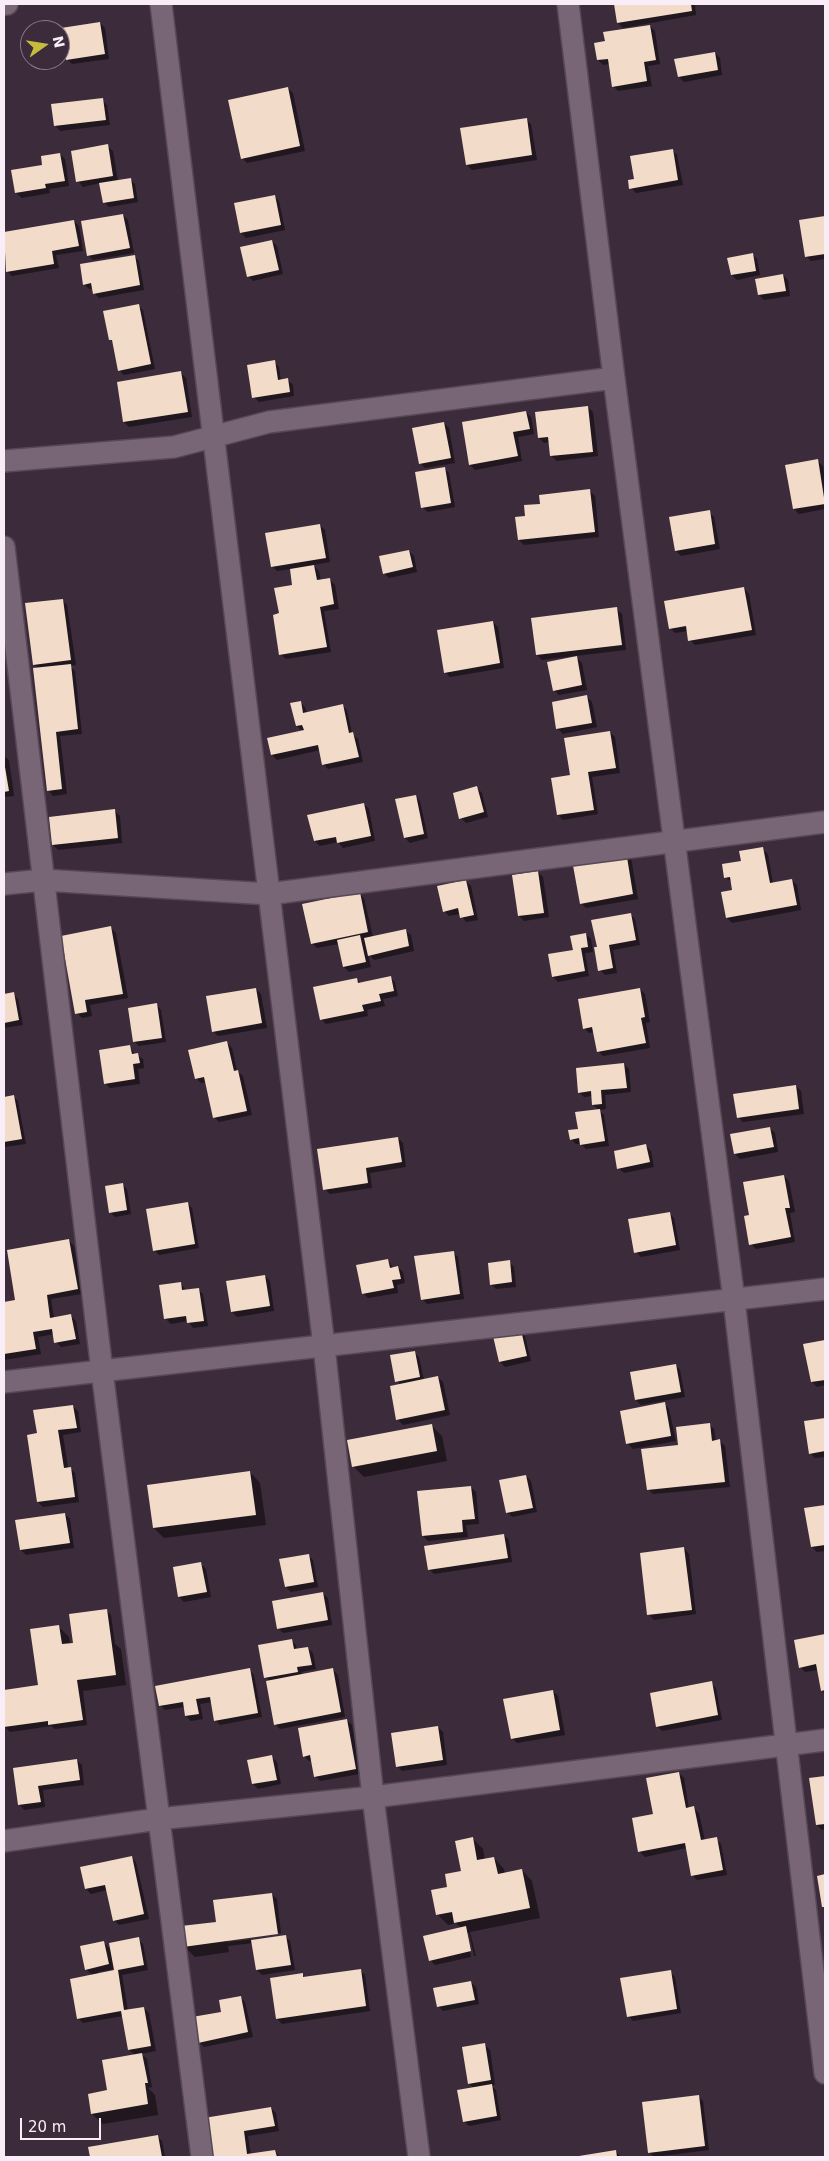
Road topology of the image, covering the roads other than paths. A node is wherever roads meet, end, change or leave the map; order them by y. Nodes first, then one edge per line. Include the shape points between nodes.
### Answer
1 (161, 4) edge
2 (568, 4) edge
3 (614, 378) junction
4 (213, 436) junction
5 (4, 461) edge
6 (4, 547) edge
7 (825, 822) edge
8 (674, 842) junction
9 (43, 880) junction
10 (4, 884) edge
11 (269, 894) junction
12 (825, 1289) edge
13 (734, 1300) junction
14 (324, 1346) junction
15 (102, 1371) junction
16 (4, 1382) edge
17 (825, 1740) edge
18 (786, 1745) junction
19 (373, 1797) junction
20 (158, 1819) junction
21 (4, 1841) edge
22 (825, 2073) edge
23 (202, 2157) edge
24 (419, 2157) edge

1 - 4 street
2 - 3 street
3 - 4 street via 268,422
3 - 8 street
4 - 5 street via 174,446
4 - 11 street
6 - 9 street
7 - 8 street
8 - 11 street
8 - 13 street
9 - 10 street
9 - 11 street
9 - 15 street
11 - 14 street
12 - 13 street
13 - 14 street
13 - 18 street
14 - 15 street
14 - 19 street
15 - 16 street
15 - 20 street
17 - 18 street
18 - 19 street
18 - 22 street
19 - 20 street
19 - 24 street
20 - 21 street
20 - 23 street

